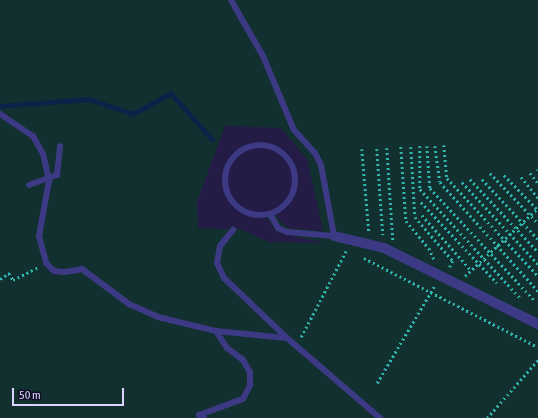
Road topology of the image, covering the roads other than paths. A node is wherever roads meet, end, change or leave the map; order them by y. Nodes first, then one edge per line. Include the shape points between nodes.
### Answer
1 (231, 0) edge
2 (0, 114) edge
3 (60, 146) dead end
4 (49, 181) junction
5 (29, 185) dead end
6 (270, 214) junction
7 (233, 230) dead end
8 (334, 236) junction
9 (538, 324) edge
10 (216, 331) junction
11 (287, 338) junction
12 (200, 417) edge
13 (380, 418) edge

1 - 8 lane via 263,56 294,130 315,153 321,165
2 - 4 lane via 33,136 43,154
3 - 4 lane via 60,167 57,175
4 - 5 lane
4 - 10 lane via 39,236 46,263 54,271 82,269 129,304 158,317
6 - 6 lane via 257,215 241,209 226,188 230,163 249,147 270,146 287,157 292,166 294,187 291,196
6 - 8 lane via 278,228 286,232
7 - 11 lane via 220,246 217,263 224,278
8 - 9 street via 370,242 394,252
10 - 11 lane
10 - 12 lane via 227,348 243,360 250,372 250,385 243,399
11 - 13 lane

